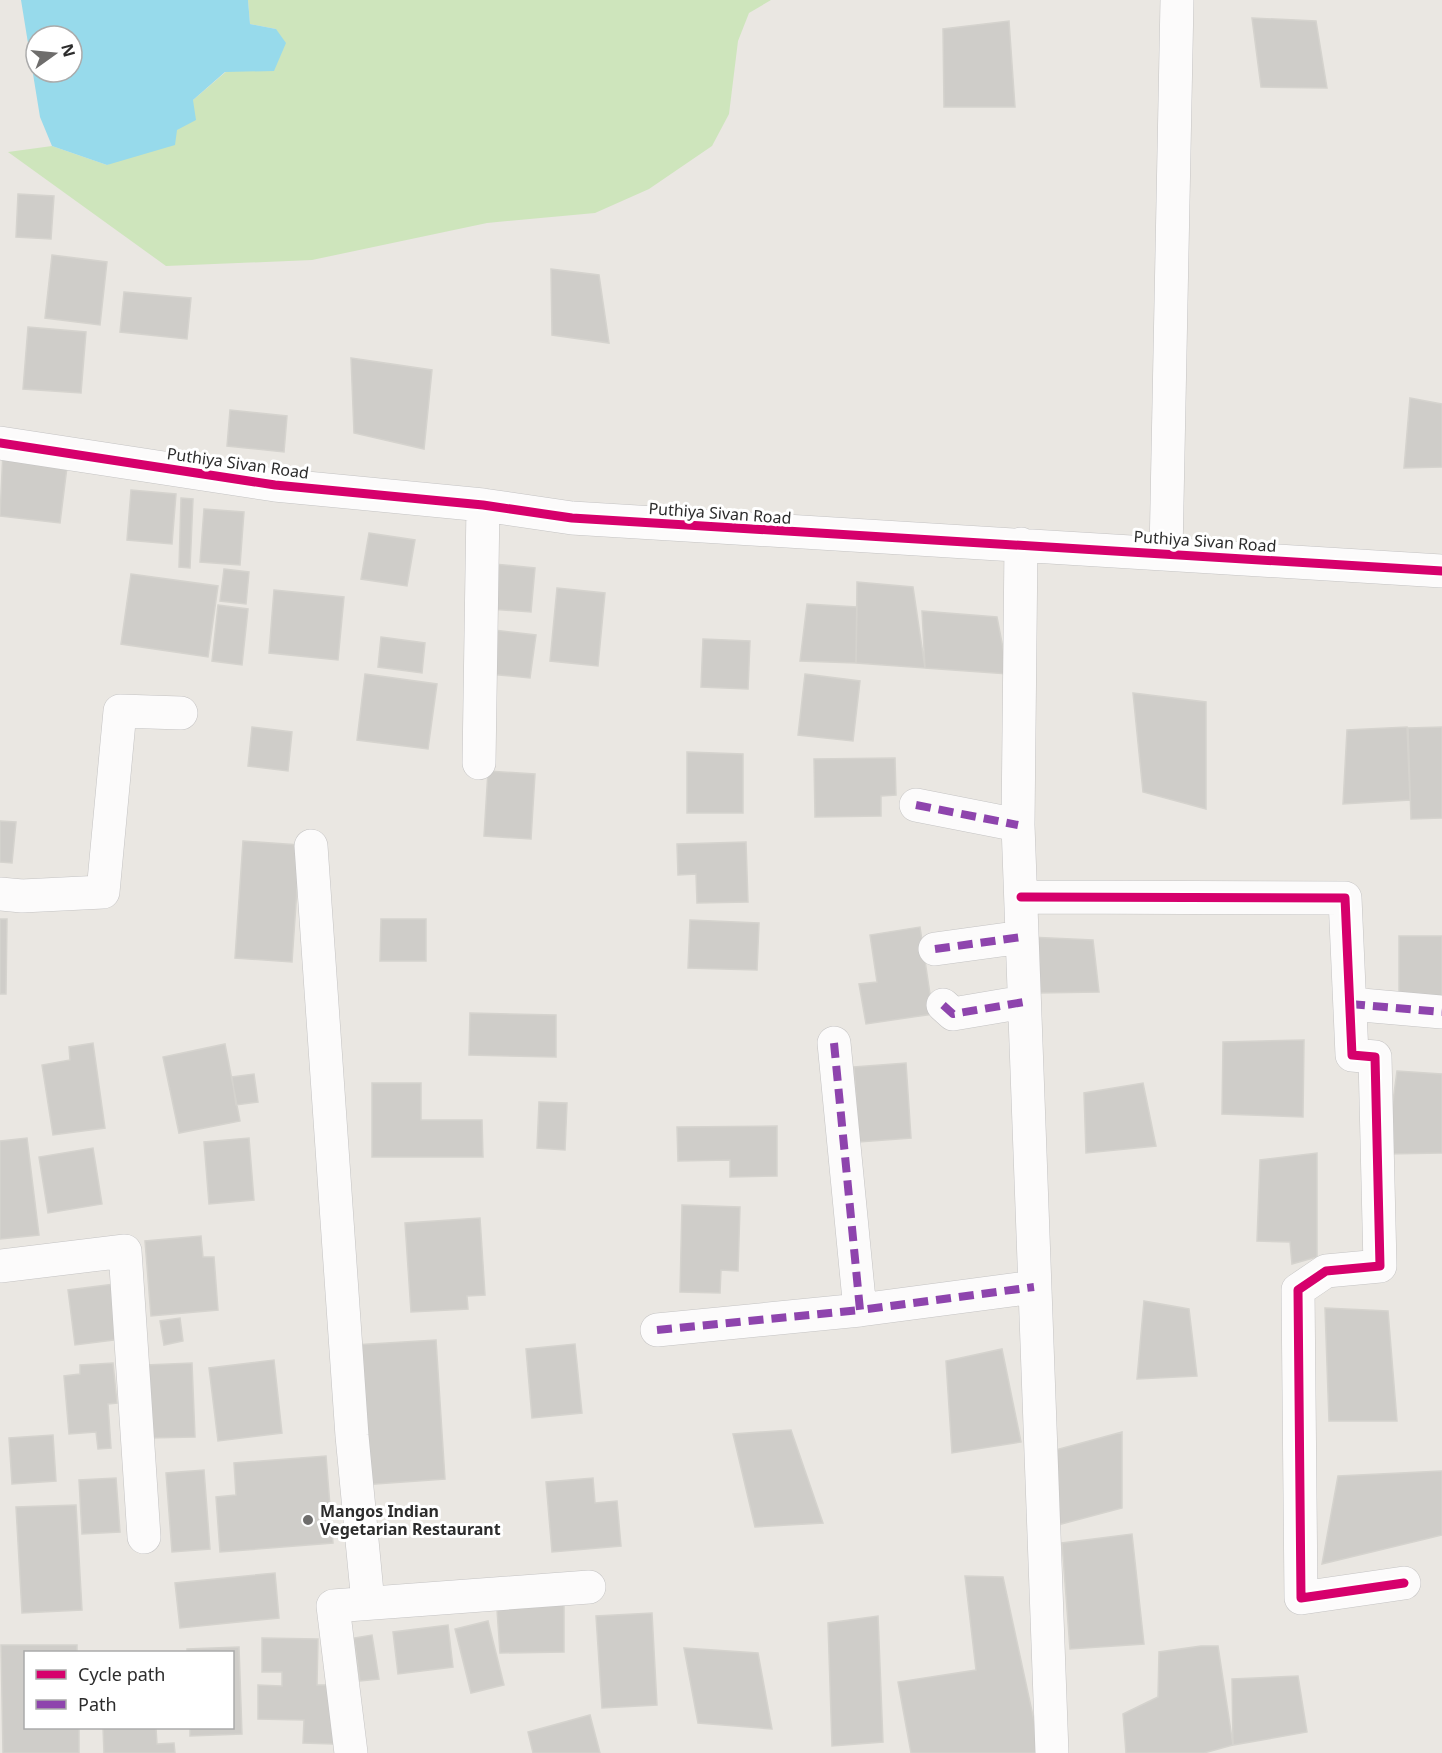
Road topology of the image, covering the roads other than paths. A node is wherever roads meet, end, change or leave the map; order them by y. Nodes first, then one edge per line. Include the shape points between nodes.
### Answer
1 (1177, 0) edge
2 (0, 443) edge
3 (483, 505) junction
4 (1021, 544) junction
5 (1166, 554) junction
6 (1442, 571) edge
7 (181, 713) dead end
8 (479, 763) dead end
9 (916, 805) dead end
10 (1018, 825) junction
11 (311, 846) dead end
12 (0, 894) edge
13 (1021, 897) junction
14 (1022, 937) junction
15 (935, 949) dead end
16 (1024, 1002) junction
17 (1350, 1004) junction
18 (943, 1005) dead end
19 (1442, 1012) edge
20 (834, 1043) dead end
21 (0, 1266) edge
22 (1034, 1287) junction
23 (860, 1310) junction
24 (657, 1330) dead end
25 (144, 1537) dead end
26 (1404, 1583) dead end
27 (589, 1587) dead end
28 (368, 1603) junction
29 (351, 1753) edge
30 (1052, 1753) edge

1 - 5 street
2 - 3 street, Puthiya Sivan Road via 275,485
3 - 4 street, Puthiya Sivan Road via 584,519
3 - 8 street
4 - 5 street, Puthiya Sivan Road
4 - 10 street
5 - 6 street, Puthiya Sivan Road
7 - 12 street via 120,711 103,892
9 - 10 street
10 - 13 street
11 - 28 street via 351,1424
13 - 14 street
13 - 17 street via 1345,898
14 - 15 street
14 - 16 street
16 - 18 street via 953,1014
16 - 22 street
17 - 19 street
17 - 26 street via 1352,1055 1375,1057 1380,1266 1326,1271 1298,1290 1301,1598
20 - 23 street
21 - 25 street via 125,1251
22 - 23 street
22 - 30 street
23 - 24 street
27 - 28 street
28 - 29 street via 333,1606

